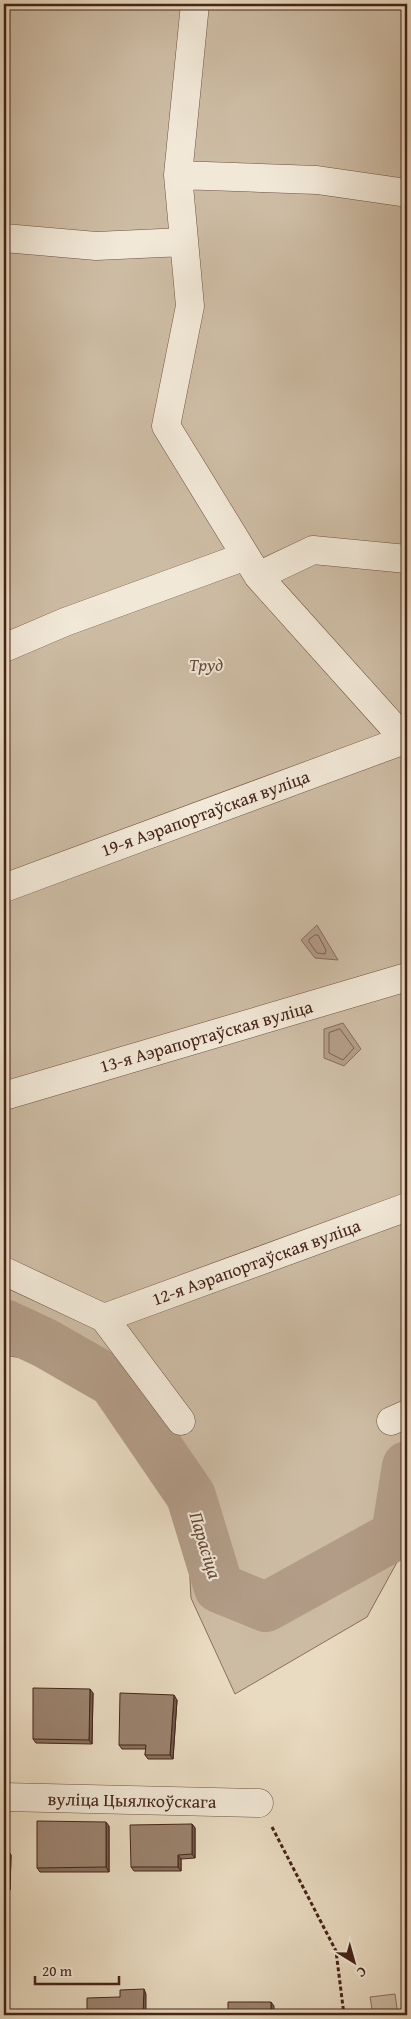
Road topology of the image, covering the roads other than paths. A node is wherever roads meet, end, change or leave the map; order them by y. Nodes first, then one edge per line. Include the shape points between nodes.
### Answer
1 (195, 4) edge
2 (178, 175) junction
3 (407, 194) edge
4 (4, 238) edge
5 (184, 242) junction
6 (407, 559) edge
7 (252, 566) junction
8 (4, 648) edge
9 (407, 740) edge
10 (4, 888) edge
11 (407, 977) edge
12 (4, 1096) edge
13 (407, 1207) edge
14 (4, 1271) edge
15 (104, 1318) junction
16 (181, 1421) dead end
17 (4, 1797) edge
18 (259, 1803) road end

1 - 2 street, 19-я Аэрапортаўская вуліца
2 - 3 street via 317,180
2 - 5 street, 19-я Аэрапортаўская вуліца
4 - 5 street via 96,246
5 - 7 street, 19-я Аэрапортаўская вуліца via 190,306 166,426
6 - 7 street via 313,550
7 - 8 street via 65,622
7 - 9 street, 19-я Аэрапортаўская вуліца
9 - 10 street, 19-я Аэрапортаўская вуліца
11 - 12 street, 13-я Аэрапортаўская вуліца
13 - 15 street, 12-я Аэрапортаўская вуліца
14 - 15 street
15 - 16 street
17 - 18 street, вуліца Цыялкоўскага

